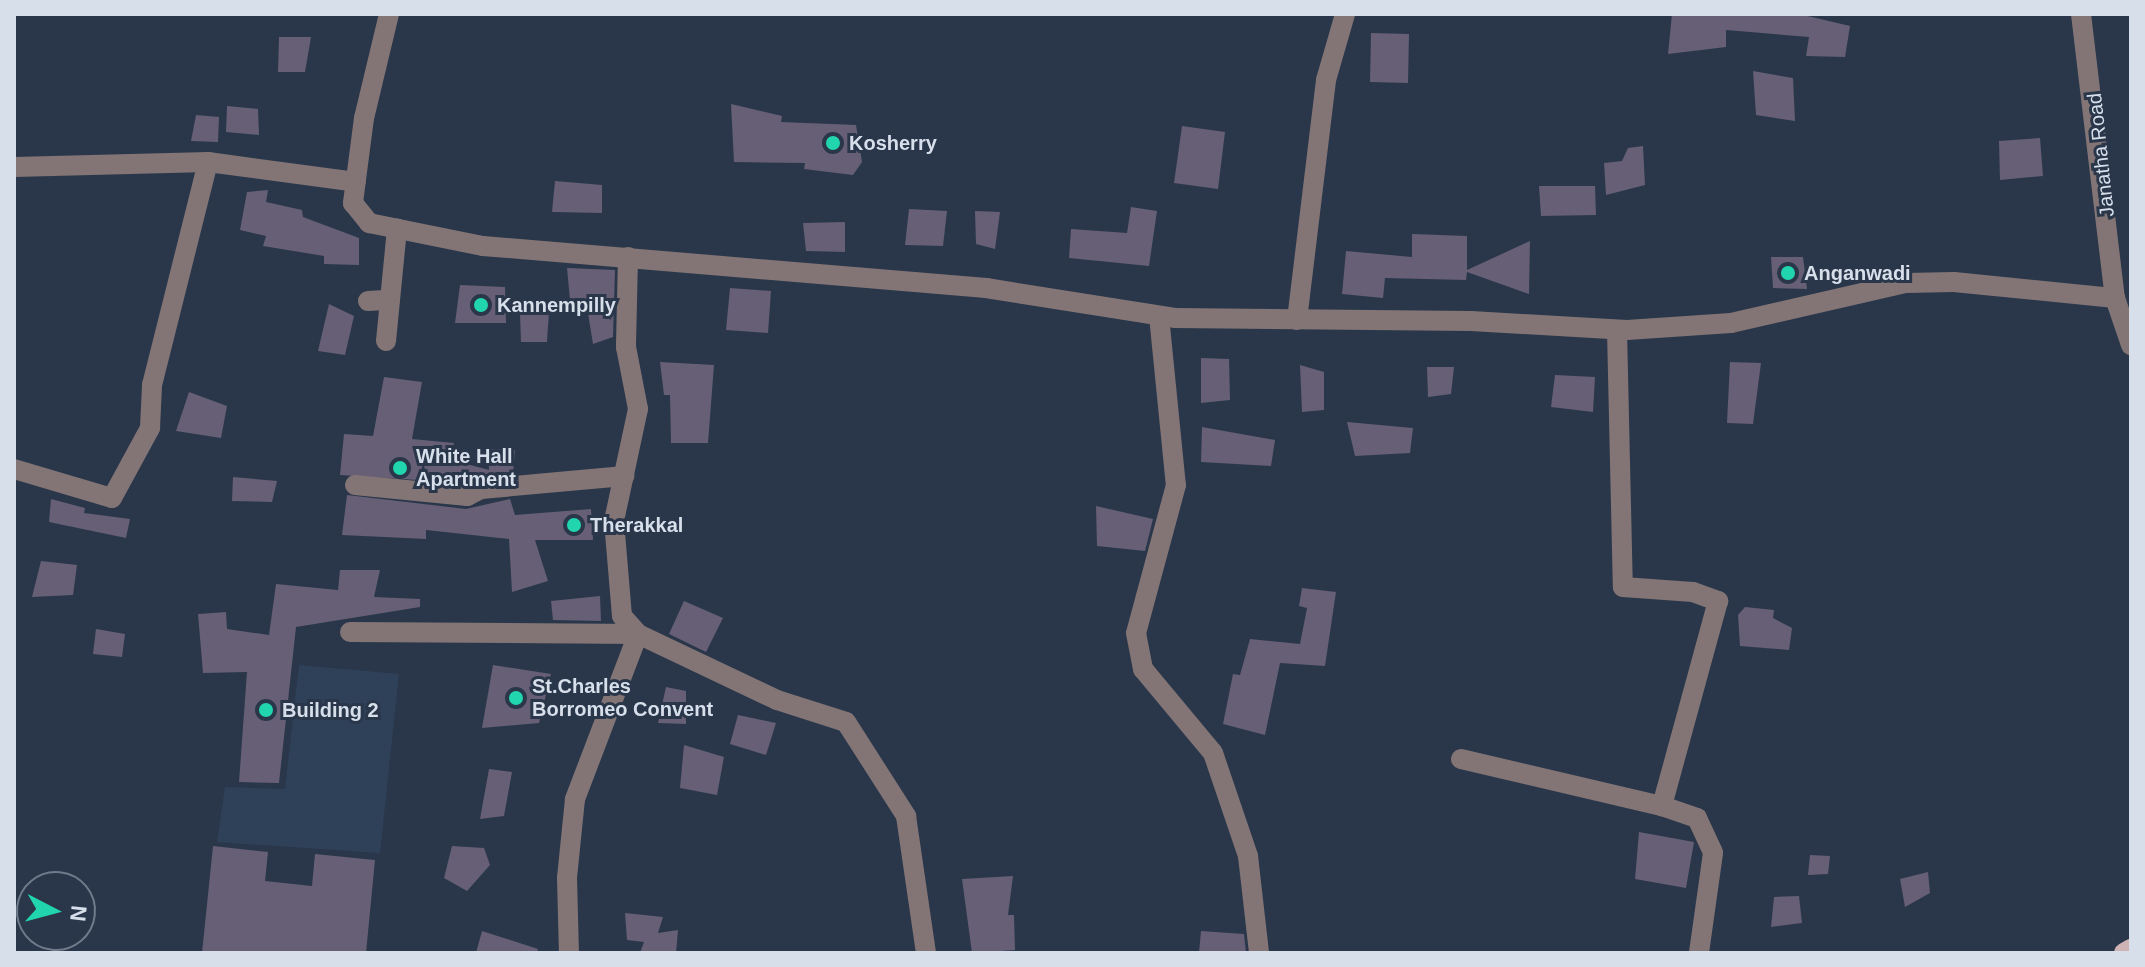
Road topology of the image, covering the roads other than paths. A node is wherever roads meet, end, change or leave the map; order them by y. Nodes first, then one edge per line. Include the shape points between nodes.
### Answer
1 (389, 14) edge
2 (1345, 14) edge
3 (2081, 14) edge
4 (208, 162) junction
5 (14, 170) edge
6 (356, 182) junction
7 (397, 229) junction
8 (628, 257) junction
9 (2115, 298) junction
10 (390, 300) junction
11 (368, 301) dead end
12 (1159, 316) junction
13 (1297, 320) junction
14 (1617, 330) junction
15 (386, 341) dead end
16 (2131, 345) edge
17 (14, 469) edge
18 (624, 476) junction
19 (355, 485) dead end
20 (350, 632) dead end
21 (638, 634) junction
22 (1461, 759) dead end
23 (1662, 806) junction
24 (2131, 949) edge
25 (569, 953) edge
26 (926, 953) edge
27 (1259, 953) edge
28 (1699, 953) edge
29 (2124, 953) edge

1 - 6 street
2 - 13 street via 1326,80
3 - 9 street, Janatha Road
4 - 5 street
4 - 6 street
4 - 17 street via 152,385 150,428 112,498
6 - 7 street via 353,203 369,223
7 - 8 street via 483,246
7 - 10 street
8 - 12 street via 986,288
8 - 18 street via 626,347 638,409
9 - 14 street via 1906,283 1731,323
9 - 16 street, Janatha Road
10 - 11 street
10 - 15 street
12 - 13 street
12 - 27 street via 1176,485 1136,633 1143,669 1213,753 1248,856
13 - 14 street
14 - 23 street via 1623,587 1693,592 1718,601
18 - 19 street via 481,489 467,496
18 - 21 street via 614,521 622,616
20 - 21 street
21 - 25 street via 575,799 567,878
21 - 26 street via 777,700 846,722 906,816
22 - 23 street
23 - 28 street via 1697,818 1713,853
24 - 29 main road

